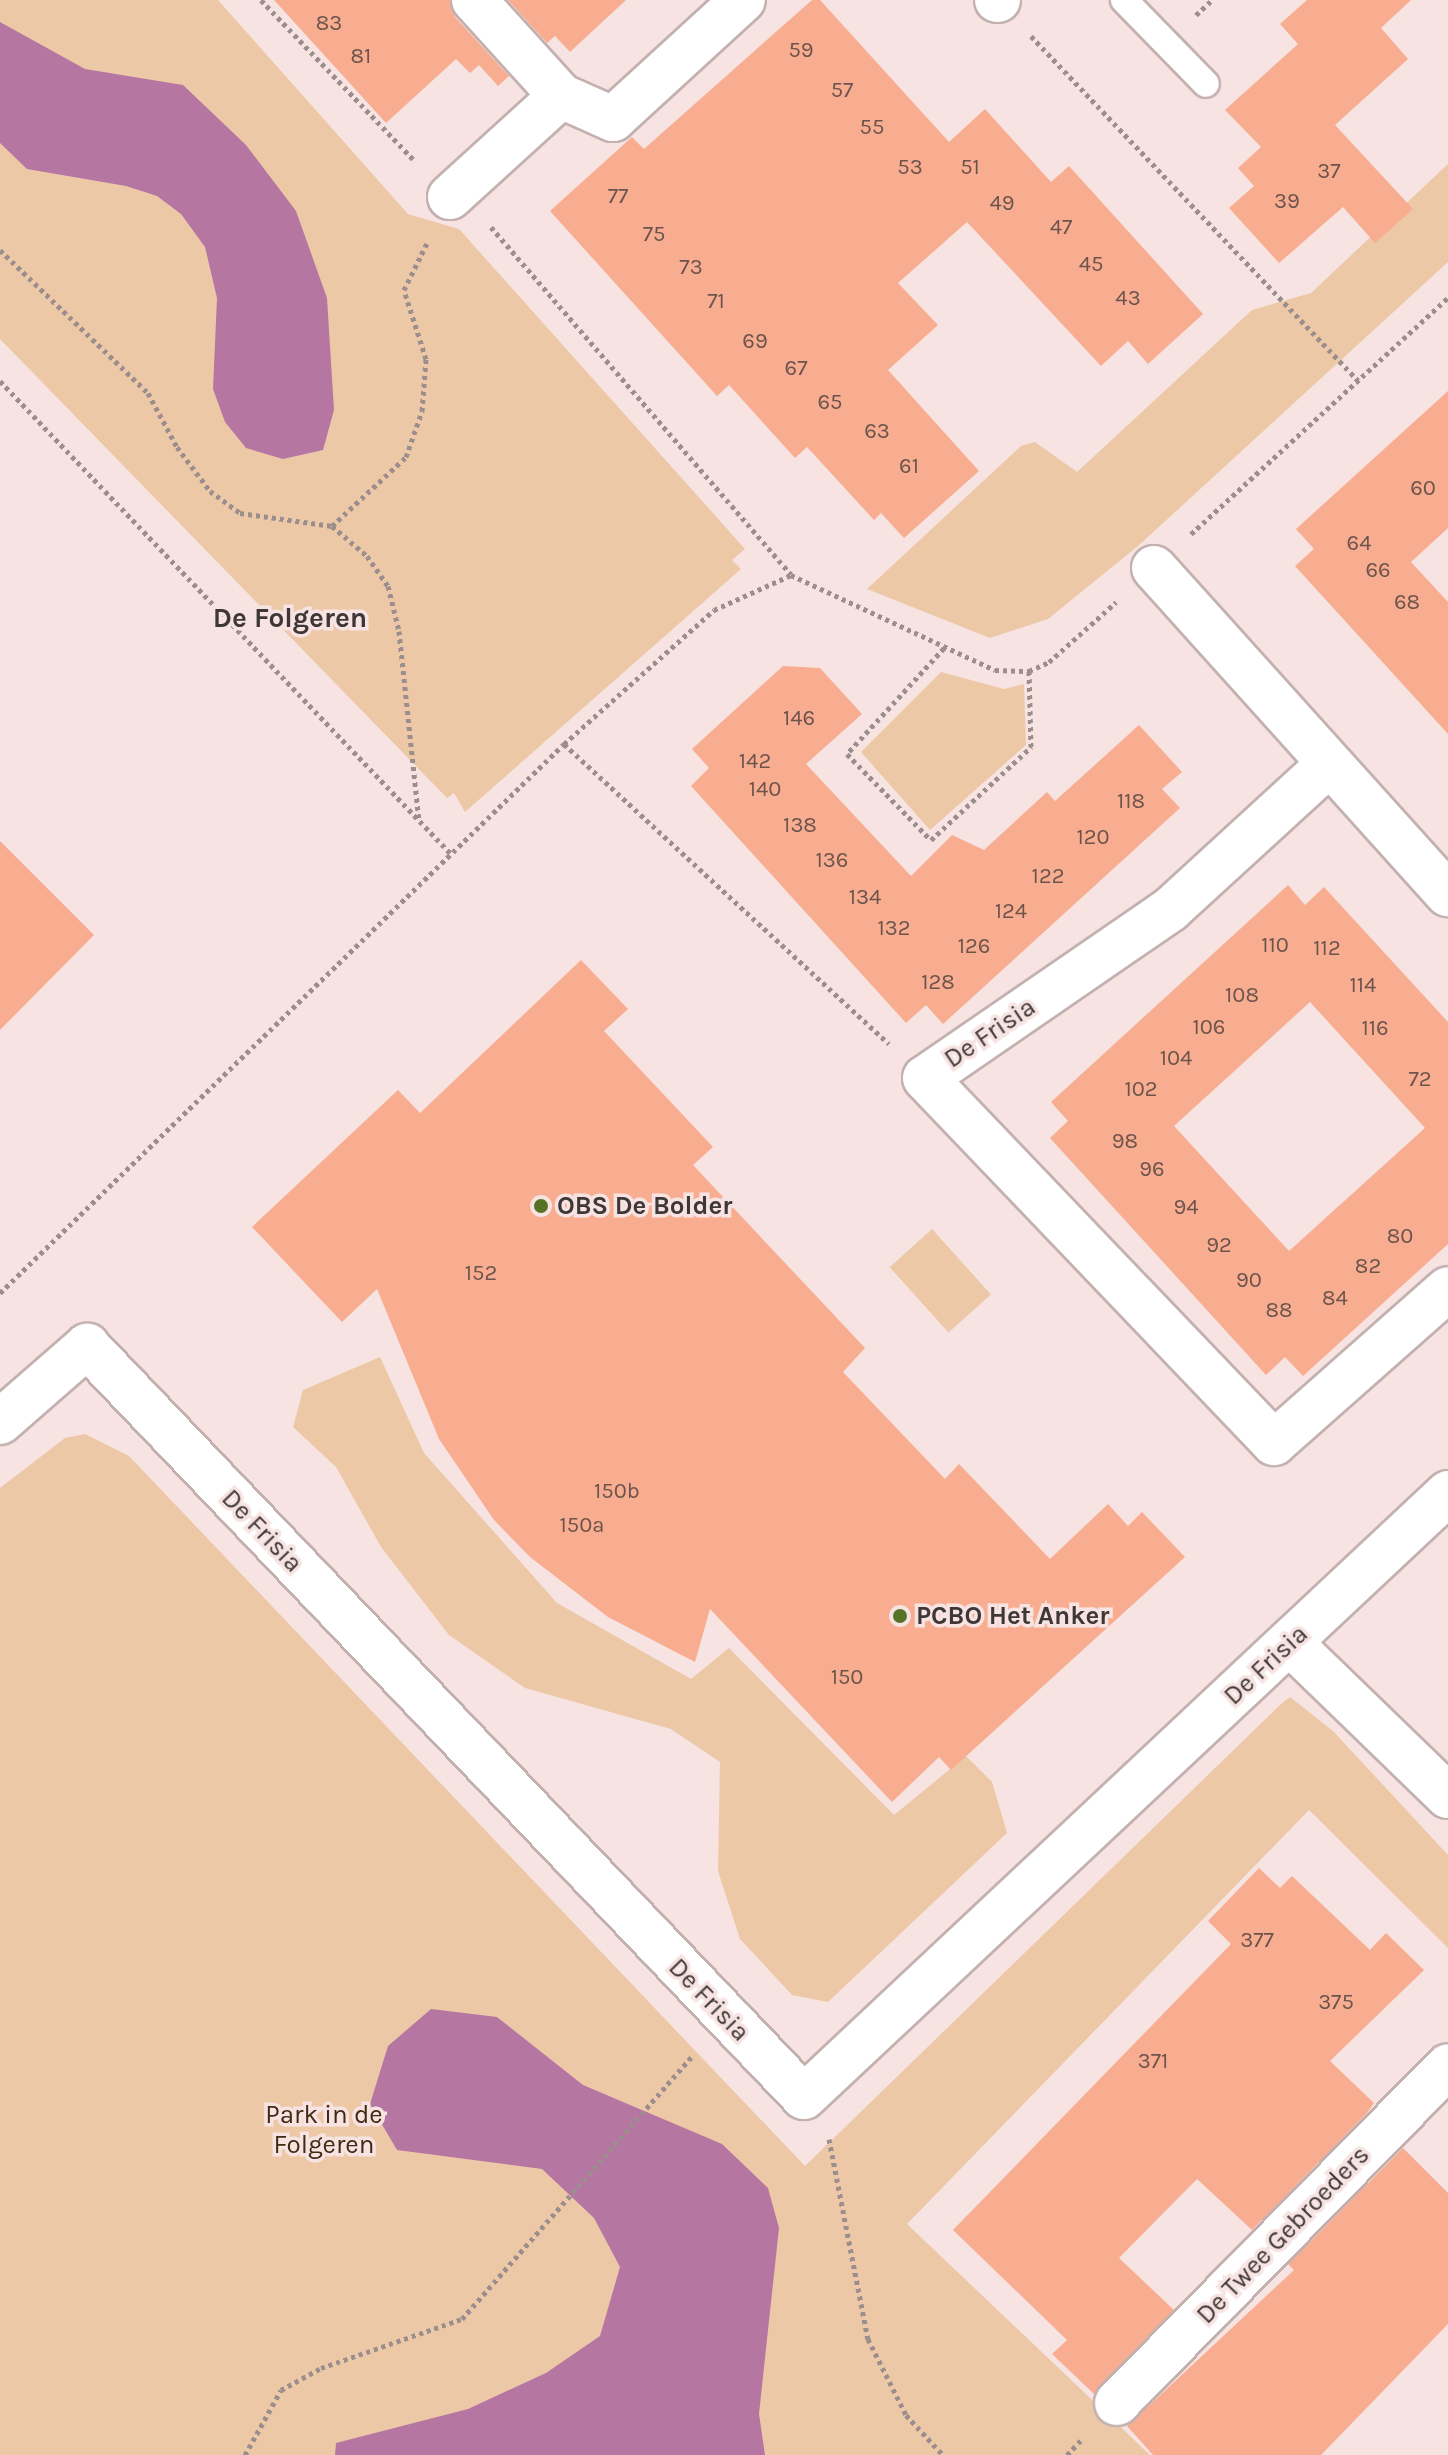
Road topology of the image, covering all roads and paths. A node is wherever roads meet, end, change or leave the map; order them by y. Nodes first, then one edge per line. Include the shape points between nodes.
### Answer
1 (261, 0) edge
2 (474, 0) edge
3 (743, 0) edge
4 (997, 0) edge
5 (1124, 0) edge
6 (1206, 84) dead end
7 (561, 96) junction
8 (450, 197) junction
9 (0, 250) edge
10 (1448, 298) edge
11 (0, 381) edge
12 (1358, 381) junction
13 (332, 526) junction
14 (1154, 568) junction
15 (791, 575) junction
16 (944, 648) junction
17 (1029, 671) junction
18 (564, 744) junction
19 (1328, 765) junction
20 (419, 820) junction
21 (451, 854) junction
22 (1448, 894) edge
23 (925, 1078) junction
24 (1448, 1289) edge
25 (0, 1293) edge
26 (0, 1422) edge
27 (1448, 1493) edge
28 (1290, 1643) junction
29 (1448, 1796) edge
30 (1448, 2066) edge
31 (656, 2092) dead end
32 (804, 2097) junction
33 (1117, 2403) dead end
34 (245, 2455) edge
35 (943, 2455) edge

1 - 8 path
2 - 7 street
3 - 7 street via 613,119
4 - 12 path
5 - 6 lane
7 - 8 street
8 - 13 path via 404,290 426,359 422,411 406,457
8 - 15 path via 478,211
9 - 13 path via 148,393 177,447 210,491 240,513
10 - 12 path
11 - 20 path
12 - 14 path
13 - 20 path via 367,556 388,586
14 - 17 path via 1049,662
14 - 19 street
15 - 16 path
15 - 18 path via 714,610
16 - 17 path via 995,670
16 - 17 path via 847,754 931,840 1031,747
18 - 21 path
18 - 23 path
19 - 22 street
19 - 23 street, De Frisia via 1171,909
20 - 21 path
21 - 25 path
23 - 24 street, De Frisia via 1274,1443
26 - 32 street, De Frisia via 87,1346
27 - 28 street, De Frisia
28 - 29 street
28 - 32 street, De Frisia
30 - 33 street, De Twee Gebroeders
31 - 34 path via 558,2216 462,2319 321,2368 281,2390
32 - 35 path via 830,2141 868,2339 906,2415

